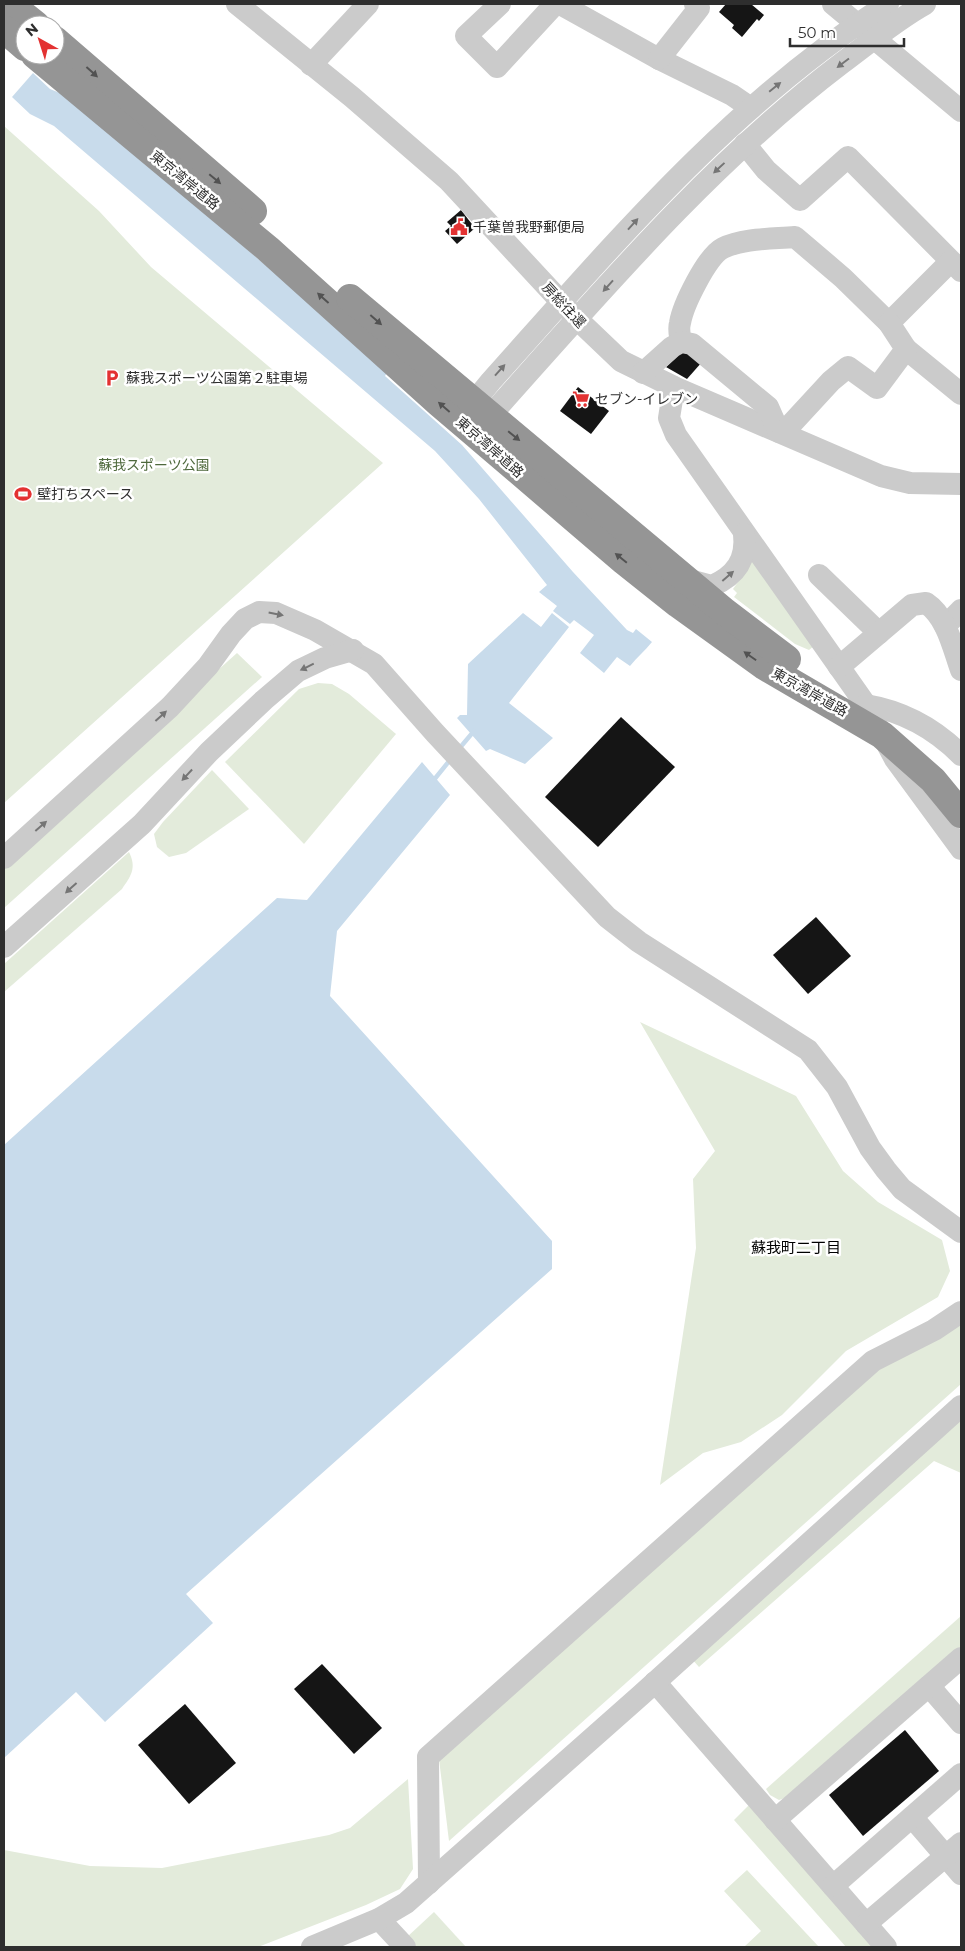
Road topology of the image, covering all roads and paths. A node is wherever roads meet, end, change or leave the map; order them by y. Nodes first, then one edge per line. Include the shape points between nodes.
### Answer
1 (368, 4) edge
2 (500, 4) edge
3 (555, 4) edge
4 (560, 4) edge
5 (695, 4) edge
6 (833, 4) edge
7 (888, 4) edge
8 (925, 4) edge
9 (246, 7) edge
10 (7, 16) edge
11 (857, 24) junction
12 (15, 30) edge
13 (875, 38) junction
14 (65, 49) edge
15 (659, 59) junction
16 (46, 65) edge
17 (311, 65) junction
18 (752, 108) junction
19 (961, 111) edge
20 (745, 144) junction
21 (800, 200) junction
22 (795, 237) junction
23 (956, 267) edge
24 (562, 303) junction
25 (578, 320) junction
26 (889, 323) junction
27 (681, 342) junction
28 (906, 348) junction
29 (643, 373) junction
30 (674, 387) junction
31 (961, 394) edge
32 (476, 415) junction
33 (781, 432) junction
34 (961, 484) edge
35 (744, 534) junction
36 (818, 575) dead end
37 (685, 578) junction
38 (961, 610) edge
39 (945, 626) junction
40 (879, 633) junction
41 (353, 650) junction
42 (839, 667) junction
43 (961, 670) edge
44 (866, 706) junction
45 (882, 735) junction
46 (946, 778) edge
47 (961, 814) edge
48 (961, 849) edge
49 (4, 858) edge
50 (4, 947) edge
51 (961, 1232) edge
52 (961, 1312) edge
53 (961, 1406) edge
54 (961, 1658) edge
55 (655, 1682) junction
56 (929, 1686) junction
57 (961, 1723) edge
58 (961, 1774) edge
59 (912, 1817) junction
60 (775, 1820) junction
61 (953, 1849) edge
62 (961, 1874) edge
63 (429, 1883) junction
64 (833, 1886) junction
65 (379, 1919) junction
66 (866, 1924) junction
67 (312, 1947) edge
68 (405, 1947) edge
69 (886, 1947) edge

1 - 17 street
2 - 3 street via 466,36 497,67
4 - 15 street
5 - 15 street via 699,8
6 - 11 street
7 - 11 street
8 - 13 street
9 - 17 street, 房総往還
10 - 12 highway
11 - 13 street
18 -> 11 street
13 - 19 street
13 -> 20 street
14 -> 32 highway, 東京湾岸道路
15 - 18 street
32 -> 16 highway, 東京湾岸道路 via 268,249
17 - 24 street, 房総往還 via 449,181
24 -> 18 street via 667,187 717,137
20 - 21 street via 766,170
20 -> 25 street via 688,199
21 - 22 street
21 - 23 street via 848,157
22 - 26 street
22 - 27 street via 742,242 715,253 682,312
23 - 26 street
24 - 25 street, 房総往還
32 -> 24 street
25 - 29 street, 房総往還 via 613,354
25 - 32 street
26 - 28 street
27 - 29 street
27 - 33 street via 692,344 768,407
28 - 31 street
28 - 33 street via 876,388 848,367
29 - 30 street, 房総往還
30 - 33 street, 房総往還
30 - 35 street via 669,412 672,427
32 -> 37 highway, 東京湾岸道路
45 -> 32 highway, 東京湾岸道路 via 764,666 678,604 558,506
33 - 34 street, 房総往還 via 881,476 910,483
37 -> 35 street via 712,586 731,575 742,562
35 - 42 street
36 - 40 street
37 - 44 highway, 東京湾岸道路 via 753,635
38 - 39 street
39 - 40 street via 932,607 919,603 912,605
39 - 43 street
40 - 42 street
49 -> 41 street via 170,707 208,666 245,618 259,612 276,613
41 -> 50 street via 325,658 298,671 210,752 142,824
41 - 51 street via 374,664 607,917 647,947 808,1050 837,1087 870,1148 886,1170 902,1189
42 - 44 street
44 - 45 street
44 - 46 highway, 東京湾岸道路 via 918,743
45 - 46 highway, 東京湾岸道路
46 - 47 highway, 東京湾岸道路
46 - 48 street
52 - 63 street via 934,1330 873,1361 428,1757
53 - 55 street
54 - 56 street
55 - 60 street
55 - 63 street
56 - 57 street
56 - 60 street
58 - 59 street
59 - 61 street
59 - 64 street
60 - 64 street
61 - 62 street
61 - 66 street
63 - 65 street via 406,1903
64 - 66 street
65 - 67 street
65 - 68 street
66 - 69 street

